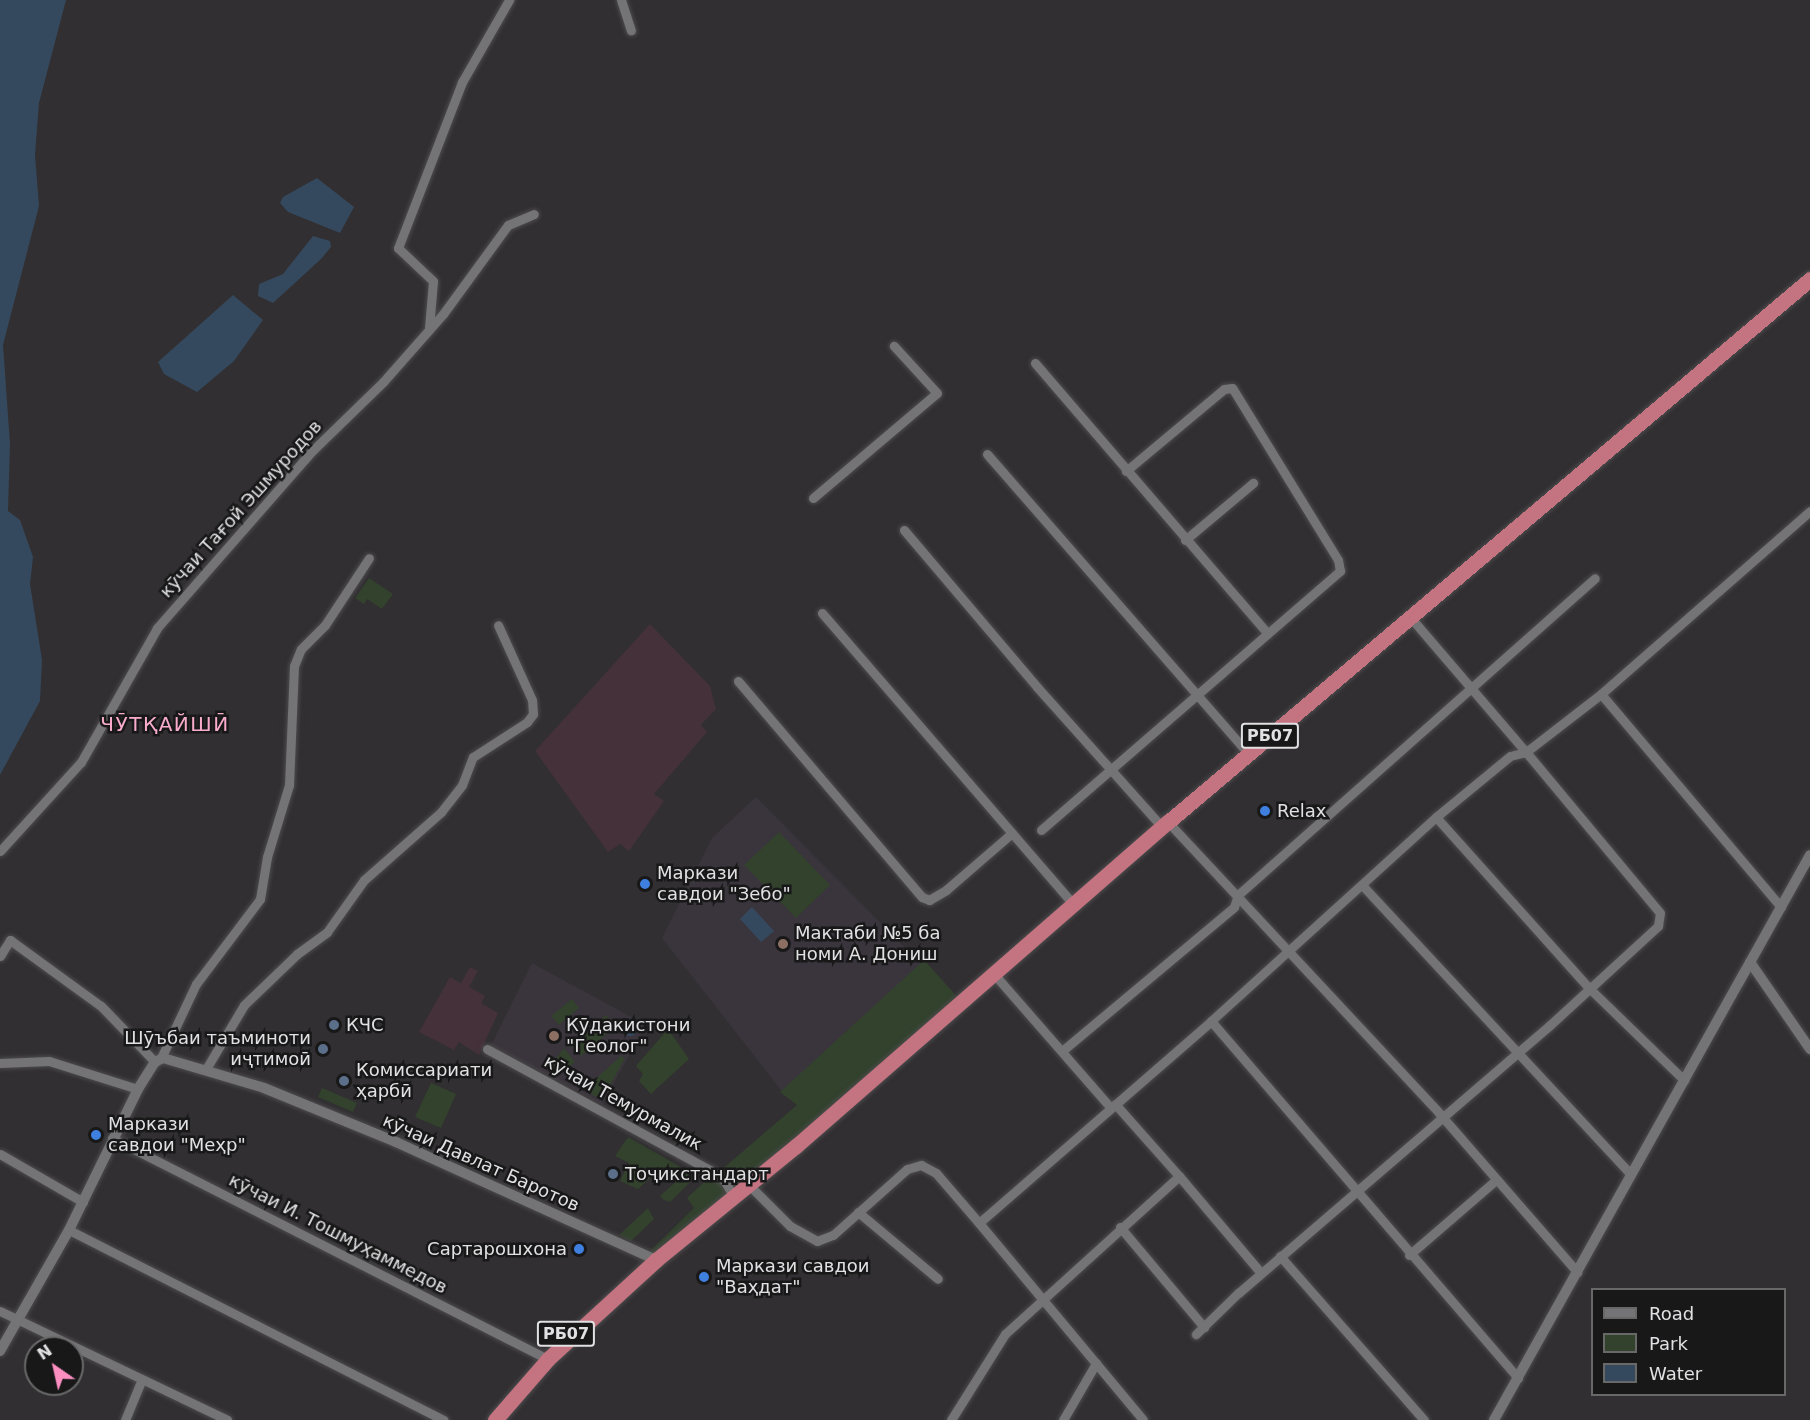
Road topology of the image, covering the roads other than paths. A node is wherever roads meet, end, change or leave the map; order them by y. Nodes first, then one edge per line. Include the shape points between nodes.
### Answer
1 (509, 0) edge
2 (621, 0) edge
3 (631, 30) dead end
4 (534, 214) dead end
5 (1810, 279) edge
6 (429, 328) junction
7 (894, 346) dead end
8 (1035, 363) dead end
9 (987, 454) dead end
10 (1126, 471) junction
11 (1253, 483) dead end
12 (813, 498) dead end
13 (1810, 511) edge
14 (904, 530) dead end
15 (1185, 540) junction
16 (369, 558) dead end
17 (1595, 578) dead end
18 (822, 613) dead end
19 (1411, 618) junction
20 (498, 625) dead end
21 (1266, 632) junction
22 (738, 681) dead end
23 (1472, 688) junction
24 (1198, 694) junction
25 (1601, 694) junction
26 (1526, 752) junction
27 (1249, 754) junction
28 (1110, 769) junction
29 (1436, 817) junction
30 (1165, 825) junction
31 (1041, 830) dead end
32 (1012, 833) junction
33 (0, 851) edge
34 (1810, 855) edge
35 (1362, 885) junction
36 (1238, 895) junction
37 (1074, 904) junction
38 (1782, 907) junction
39 (1288, 951) junction
40 (0, 956) edge
41 (1750, 962) junction
42 (994, 974) junction
43 (1588, 987) junction
44 (1211, 1021) junction
45 (487, 1049) dead end
46 (1810, 1049) edge
47 (1062, 1051) junction
48 (1516, 1054) junction
49 (158, 1060) junction
50 (0, 1063) edge
51 (206, 1069) junction
52 (1684, 1080) junction
53 (138, 1089) junction
54 (1112, 1105) junction
55 (1441, 1116) junction
56 (112, 1138) junction
57 (0, 1154) edge
58 (1631, 1174) junction
59 (1179, 1176) junction
60 (1496, 1180) junction
61 (749, 1185) junction
62 (1354, 1192) junction
63 (734, 1197) junction
64 (83, 1202) junction
65 (858, 1212) junction
66 (979, 1223) junction
67 (1120, 1227) junction
68 (69, 1230) junction
69 (1408, 1255) junction
70 (1280, 1256) junction
71 (656, 1260) junction
72 (1577, 1272) junction
73 (1261, 1273) junction
74 (938, 1279) dead end
75 (1043, 1298) junction
76 (0, 1311) edge
77 (18, 1320) junction
78 (1204, 1327) junction
79 (1196, 1334) dead end
80 (0, 1351) edge
81 (546, 1357) junction
82 (1096, 1363) junction
83 (1518, 1378) junction
84 (142, 1379) junction
85 (125, 1420) edge
86 (227, 1420) edge
87 (444, 1420) edge
88 (487, 1420) edge
89 (495, 1420) edge
90 (951, 1420) edge
91 (1063, 1420) edge
92 (1143, 1420) edge
93 (1424, 1420) edge
94 (1494, 1420) edge

1 - 6 street via 462,82 398,248 433,281
2 - 3 street
4 - 6 street, кӯчаи Тағой Эшмуродов via 508,225
5 - 19 highway, РБ07
6 - 33 street, кӯчаи Тағой Эшмуродов via 383,382 312,451 157,628 81,762
7 - 12 street via 936,393
8 - 10 street
9 - 24 street
10 - 15 street
10 - 21 street via 1224,389 1238,392 1338,560 1340,571 1333,581
11 - 15 street
13 - 25 street
14 - 28 street
15 - 21 street
16 - 49 street via 325,625 301,649 294,666 289,785 267,857 260,899 196,984
17 - 23 street
18 - 32 street
19 - 23 street
19 - 27 highway, РБ07
20 - 51 street via 532,700 533,714 527,722 473,757 462,785 441,812 364,880 327,932 297,954 244,1005
21 - 24 street
22 - 32 street via 922,897 929,900 946,890
23 - 26 street
23 - 36 street
24 - 27 street
24 - 28 street
25 - 26 street
25 - 38 street
26 - 29 street via 1510,756
26 - 43 street via 1660,913 1658,926
27 - 30 highway, РБ07
28 - 30 street
28 - 31 street
29 - 35 street
29 - 43 street
30 - 36 street
30 - 37 highway, РБ07
32 - 37 street
34 - 38 street
35 - 39 street
35 - 48 street
36 - 39 street
36 - 47 street via 1234,907
37 - 42 highway, РБ07
38 - 41 street
39 - 44 street
39 - 55 street
40 - 49 street via 10,940 101,1006
41 - 46 street
41 - 52 street
42 - 47 street
42 - 61 highway, РБ07
43 - 48 street
43 - 52 street
44 - 54 street
44 - 62 street
45 - 63 street, кӯчаи Темурмалик via 714,1173 724,1179
47 - 54 street
48 - 55 street
48 - 58 street
49 - 51 street, кӯчаи Давлат Баротов
49 - 53 street
50 - 53 street via 49,1061
51 - 71 street, кӯчаи Давлат Баротов via 264,1088 396,1142
52 - 58 street
53 - 56 street
54 - 59 street
54 - 66 street
55 - 60 street
55 - 62 street
56 - 64 street
56 - 81 street, кӯчаи И. Тошмуҳаммедов
57 - 64 street
58 - 72 street
59 - 67 street
59 - 73 street
60 - 69 street
60 - 72 street
61 - 63 highway, РБ07
61 - 65 street via 810,1240 832,1235
62 - 69 street
62 - 70 street
63 - 71 highway, РБ07
64 - 68 street
65 - 66 street via 907,1169 921,1165 936,1173
65 - 74 street
66 - 75 street
67 - 75 street
67 - 78 street
68 - 77 street
68 - 87 street
69 - 83 street
70 - 73 street
70 - 93 street
71 - 81 highway, РБ07
72 - 83 street
73 - 78 street
75 - 82 street
75 - 90 street via 994,1348
76 - 77 street
77 - 80 street
77 - 84 street
78 - 79 street
81 - 88 highway, РБ07
81 - 89 highway, РБ07
82 - 91 street
82 - 92 street
83 - 94 street
84 - 85 street
84 - 86 street

